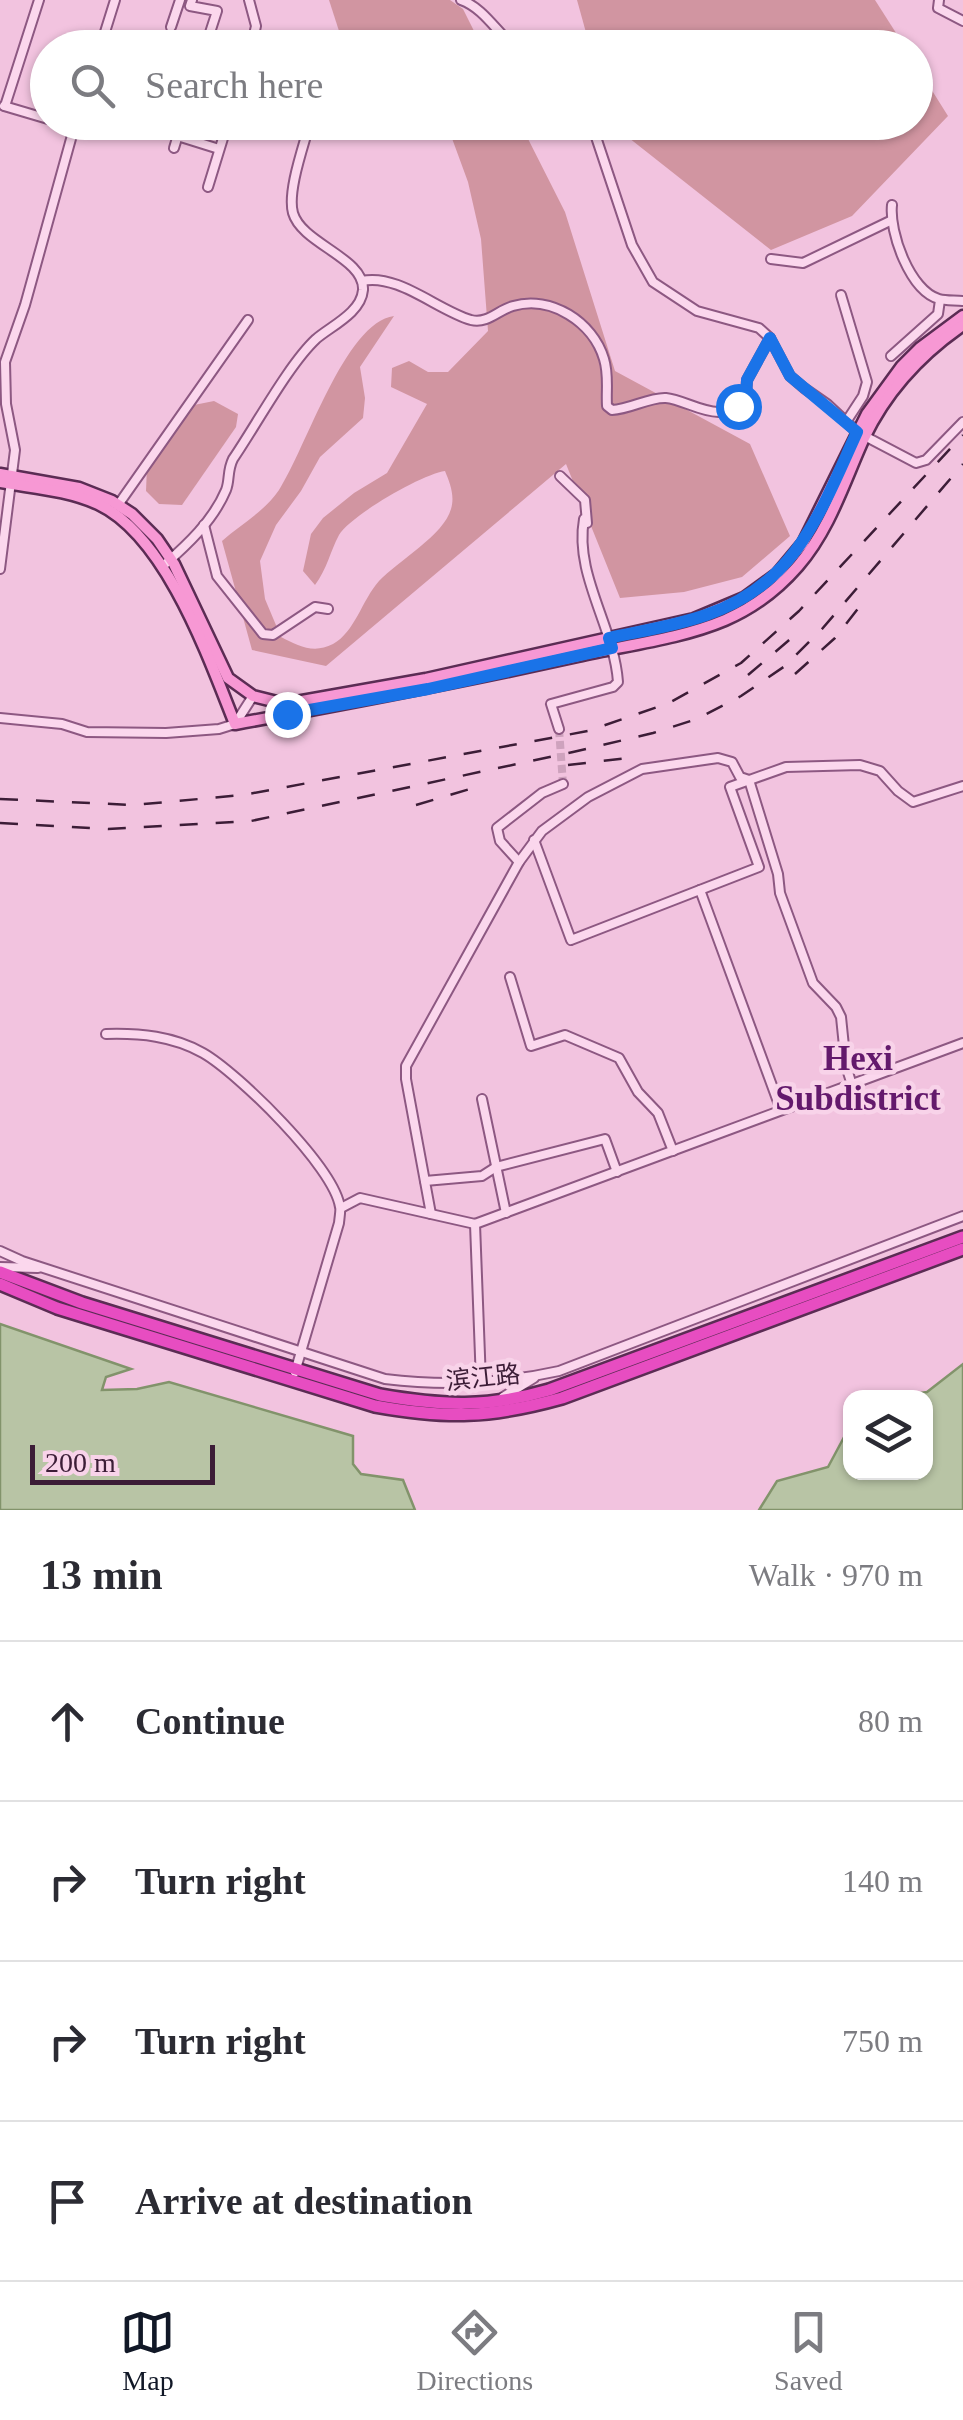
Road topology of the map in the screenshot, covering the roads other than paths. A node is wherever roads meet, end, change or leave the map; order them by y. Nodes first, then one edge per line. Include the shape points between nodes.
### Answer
1 (39, 0) edge
2 (115, 0) edge
3 (180, 0) edge
4 (192, 0) edge
5 (249, 0) edge
6 (461, 0) edge
7 (939, 0) edge
8 (963, 21) edge
9 (171, 27) dead end
10 (106, 30) edge
11 (211, 30) edge
12 (253, 30) edge
13 (495, 30) edge
14 (2, 106) edge
15 (30, 114) edge
16 (71, 140) edge
17 (176, 140) edge
18 (193, 140) edge
19 (222, 140) edge
20 (306, 140) edge
21 (597, 140) edge
22 (174, 148) dead end
23 (219, 149) junction
24 (208, 186) dead end
25 (892, 205) dead end
26 (890, 221) junction
27 (771, 259) dead end
28 (362, 281) junction
29 (841, 294) dead end
30 (940, 300) junction
31 (963, 301) edge
32 (963, 316) edge
33 (248, 320) dead end
34 (963, 325) edge
35 (770, 338) junction
36 (891, 356) dead end
37 (846, 422) junction
38 (963, 422) edge
39 (861, 434) junction
40 (560, 476) dead end
41 (6, 479) edge
42 (118, 505) junction
43 (584, 519) dead end
44 (204, 525) junction
45 (167, 562) junction
46 (0, 569) edge
47 (588, 572) junction
48 (328, 608) dead end
49 (610, 643) junction
50 (253, 696) junction
51 (0, 718) edge
52 (235, 724) junction
53 (558, 729) tunnel mouth
54 (749, 780) junction
55 (563, 784) dead end
56 (963, 786) edge
57 (534, 840) junction
58 (520, 862) junction
59 (700, 890) junction
60 (510, 977) dead end
61 (106, 1034) dead end
62 (963, 1043) edge
63 (852, 1085) junction
64 (482, 1099) dead end
65 (782, 1110) junction
66 (673, 1151) junction
67 (496, 1166) junction
68 (617, 1172) junction
69 (425, 1181) junction
70 (340, 1208) junction
71 (506, 1213) junction
72 (431, 1214) junction
73 (963, 1216) edge
74 (475, 1224) junction
75 (963, 1236) edge
76 (963, 1249) edge
77 (0, 1251) edge
78 (47, 1268) junction
79 (0, 1270) edge
80 (0, 1284) edge
81 (301, 1351) junction
82 (294, 1375) junction
83 (538, 1376) junction
84 (481, 1382) junction
85 (493, 1404) junction

1 - 14 street
2 - 10 street
3 - 9 street
4 - 11 street via 190,6 217,12
5 - 12 street
6 - 13 street
7 - 8 street via 938,8
14 - 15 street
16 - 41 street via 5,362 15,450
17 - 22 street
18 - 23 street
19 - 23 street
20 - 28 street via 293,213 304,231
21 - 35 street via 627,232 654,282 697,311 755,326
23 - 24 street
25 - 26 street
26 - 27 street via 803,263
26 - 30 street via 913,275
28 - 35 street via 380,281 474,321 530,302 568,314 597,340 612,410 663,398 701,411 734,408 746,397 747,380
28 - 44 street via 360,300 307,349 233,460 228,487
29 - 37 street via 867,382
30 - 31 street
30 - 36 street via 938,314
32 - 39 main road via 902,366
33 - 42 street
34 - 39 main road via 928,352
35 - 37 street via 790,376
37 - 39 street
38 - 39 street via 916,463
39 - 49 main road via 818,540 773,591 710,625
40 - 47 street via 588,508
41 - 42 main road via 79,488
41 - 45 main road via 105,508
41 - 46 street
42 - 45 main road via 150,530
43 - 47 street via 580,548
44 - 45 street
44 - 48 street via 218,576 263,634 273,635 315,607
45 - 50 main road via 228,678
45 - 52 main road
47 - 49 street
49 - 50 main road via 285,704
49 - 52 main road via 428,689
49 - 53 street via 618,682 551,704
50 - 52 street
51 - 52 street via 86,732 166,733
54 - 56 street via 786,767 860,765 880,771 913,802
54 - 57 street via 724,759 642,770 588,797
54 - 59 street via 730,787 759,867
54 - 63 street via 813,983 839,1012
55 - 58 street via 497,828
57 - 58 street
57 - 59 street via 571,940
58 - 69 street via 406,1066
59 - 65 street
60 - 66 street via 531,1046 565,1034 619,1058 658,1113
61 - 70 street via 163,1037 203,1053 314,1156
62 - 63 street
63 - 65 street
64 - 67 street
65 - 66 street
66 - 68 street
67 - 68 street via 606,1139
67 - 69 street via 482,1176
67 - 71 street
68 - 71 street
69 - 72 street
70 - 72 street via 360,1198
70 - 81 street
71 - 74 street
72 - 74 street
73 - 83 street
74 - 84 street
75 - 85 highway, 滨江路 via 549,1390
76 - 82 highway, 滨江路 via 514,1412 427,1415 375,1406
77 - 78 street
78 - 79 street
78 - 81 street
79 - 82 highway, 滨江路
80 - 82 highway, 滨江路 via 57,1308
81 - 82 street
81 - 84 street via 385,1378
82 - 85 highway, 滨江路 via 428,1404
83 - 84 street
83 - 85 street

